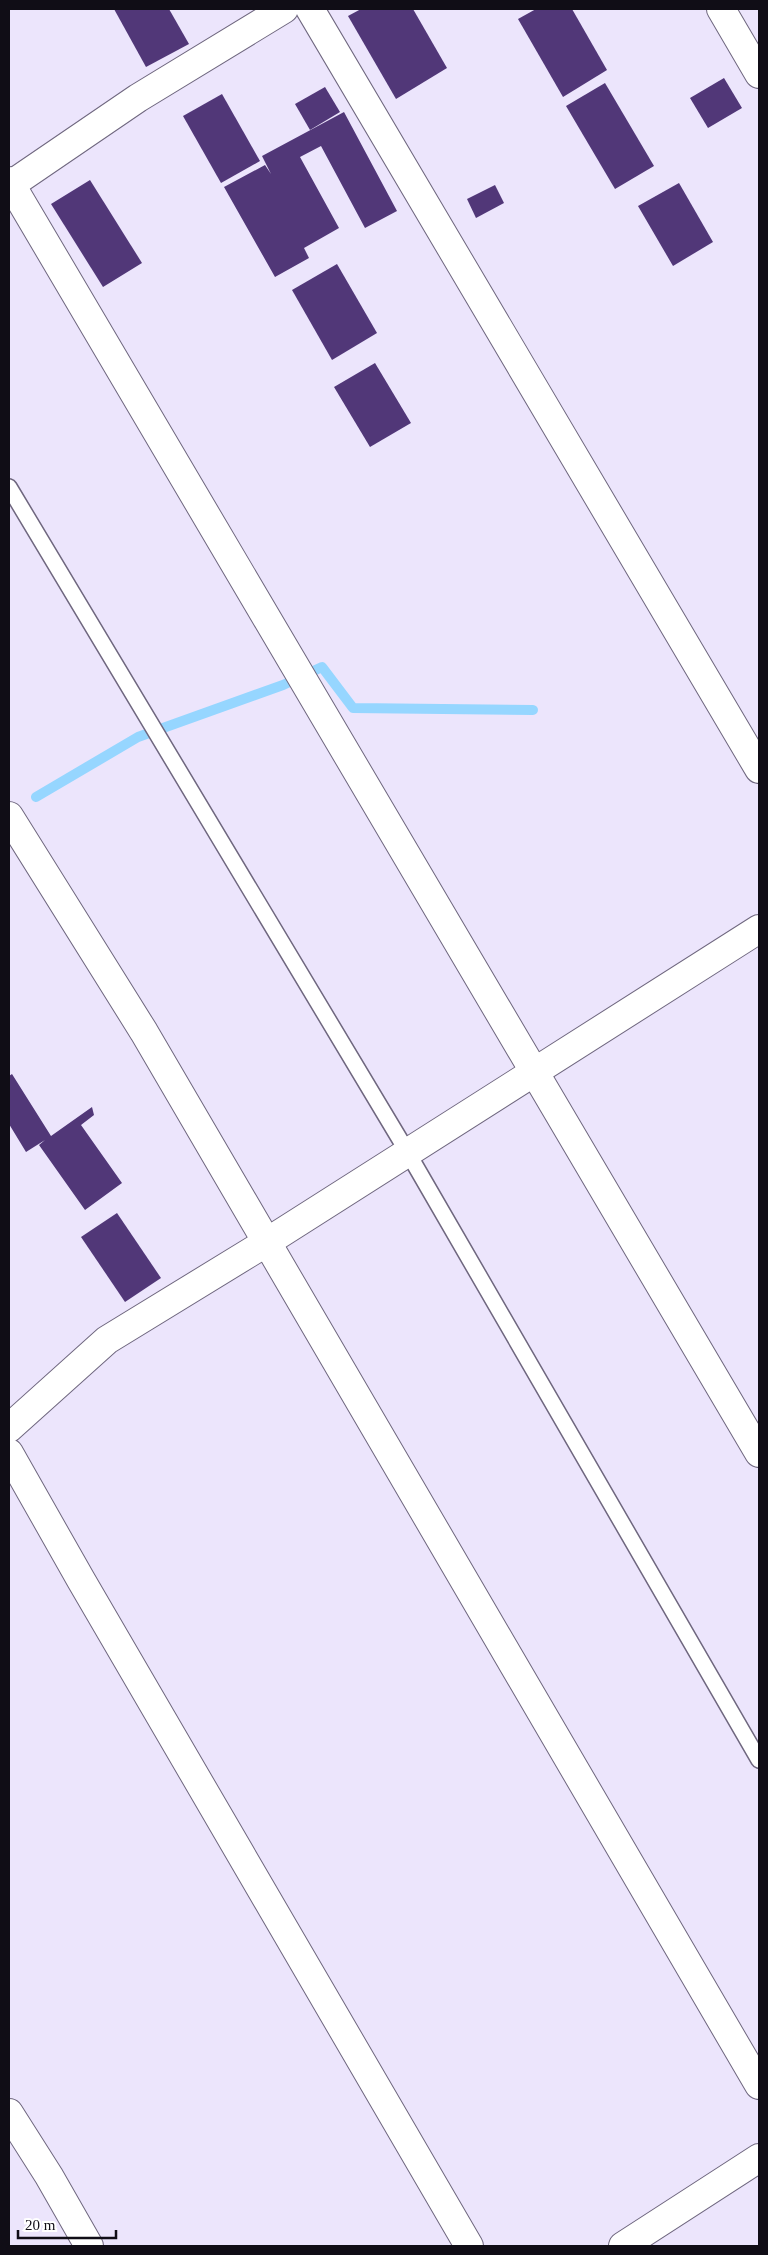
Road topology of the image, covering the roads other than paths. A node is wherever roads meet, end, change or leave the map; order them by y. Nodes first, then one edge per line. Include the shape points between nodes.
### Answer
1 (284, 9) edge
2 (310, 9) edge
3 (720, 9) edge
4 (759, 74) edge
5 (9, 183) edge
6 (9, 487) edge
7 (759, 769) edge
8 (9, 816) edge
9 (759, 928) edge
10 (535, 1072) junction
11 (408, 1153) junction
12 (267, 1242) junction
13 (9, 1428) edge
14 (9, 1453) edge
15 (759, 1453) edge
16 (759, 1760) edge
17 (759, 2085) edge
18 (9, 2113) edge
19 (759, 2158) edge
20 (89, 2246) edge
21 (468, 2246) edge
22 (623, 2246) edge

1 - 5 street via 138,98
2 - 7 street
3 - 4 street
5 - 10 street
6 - 11 lane
8 - 12 street via 144,1032
9 - 10 street
10 - 11 street
10 - 15 street
11 - 12 street
11 - 16 lane
12 - 13 street via 106,1340
12 - 17 street
14 - 21 street
18 - 20 street
19 - 22 street

